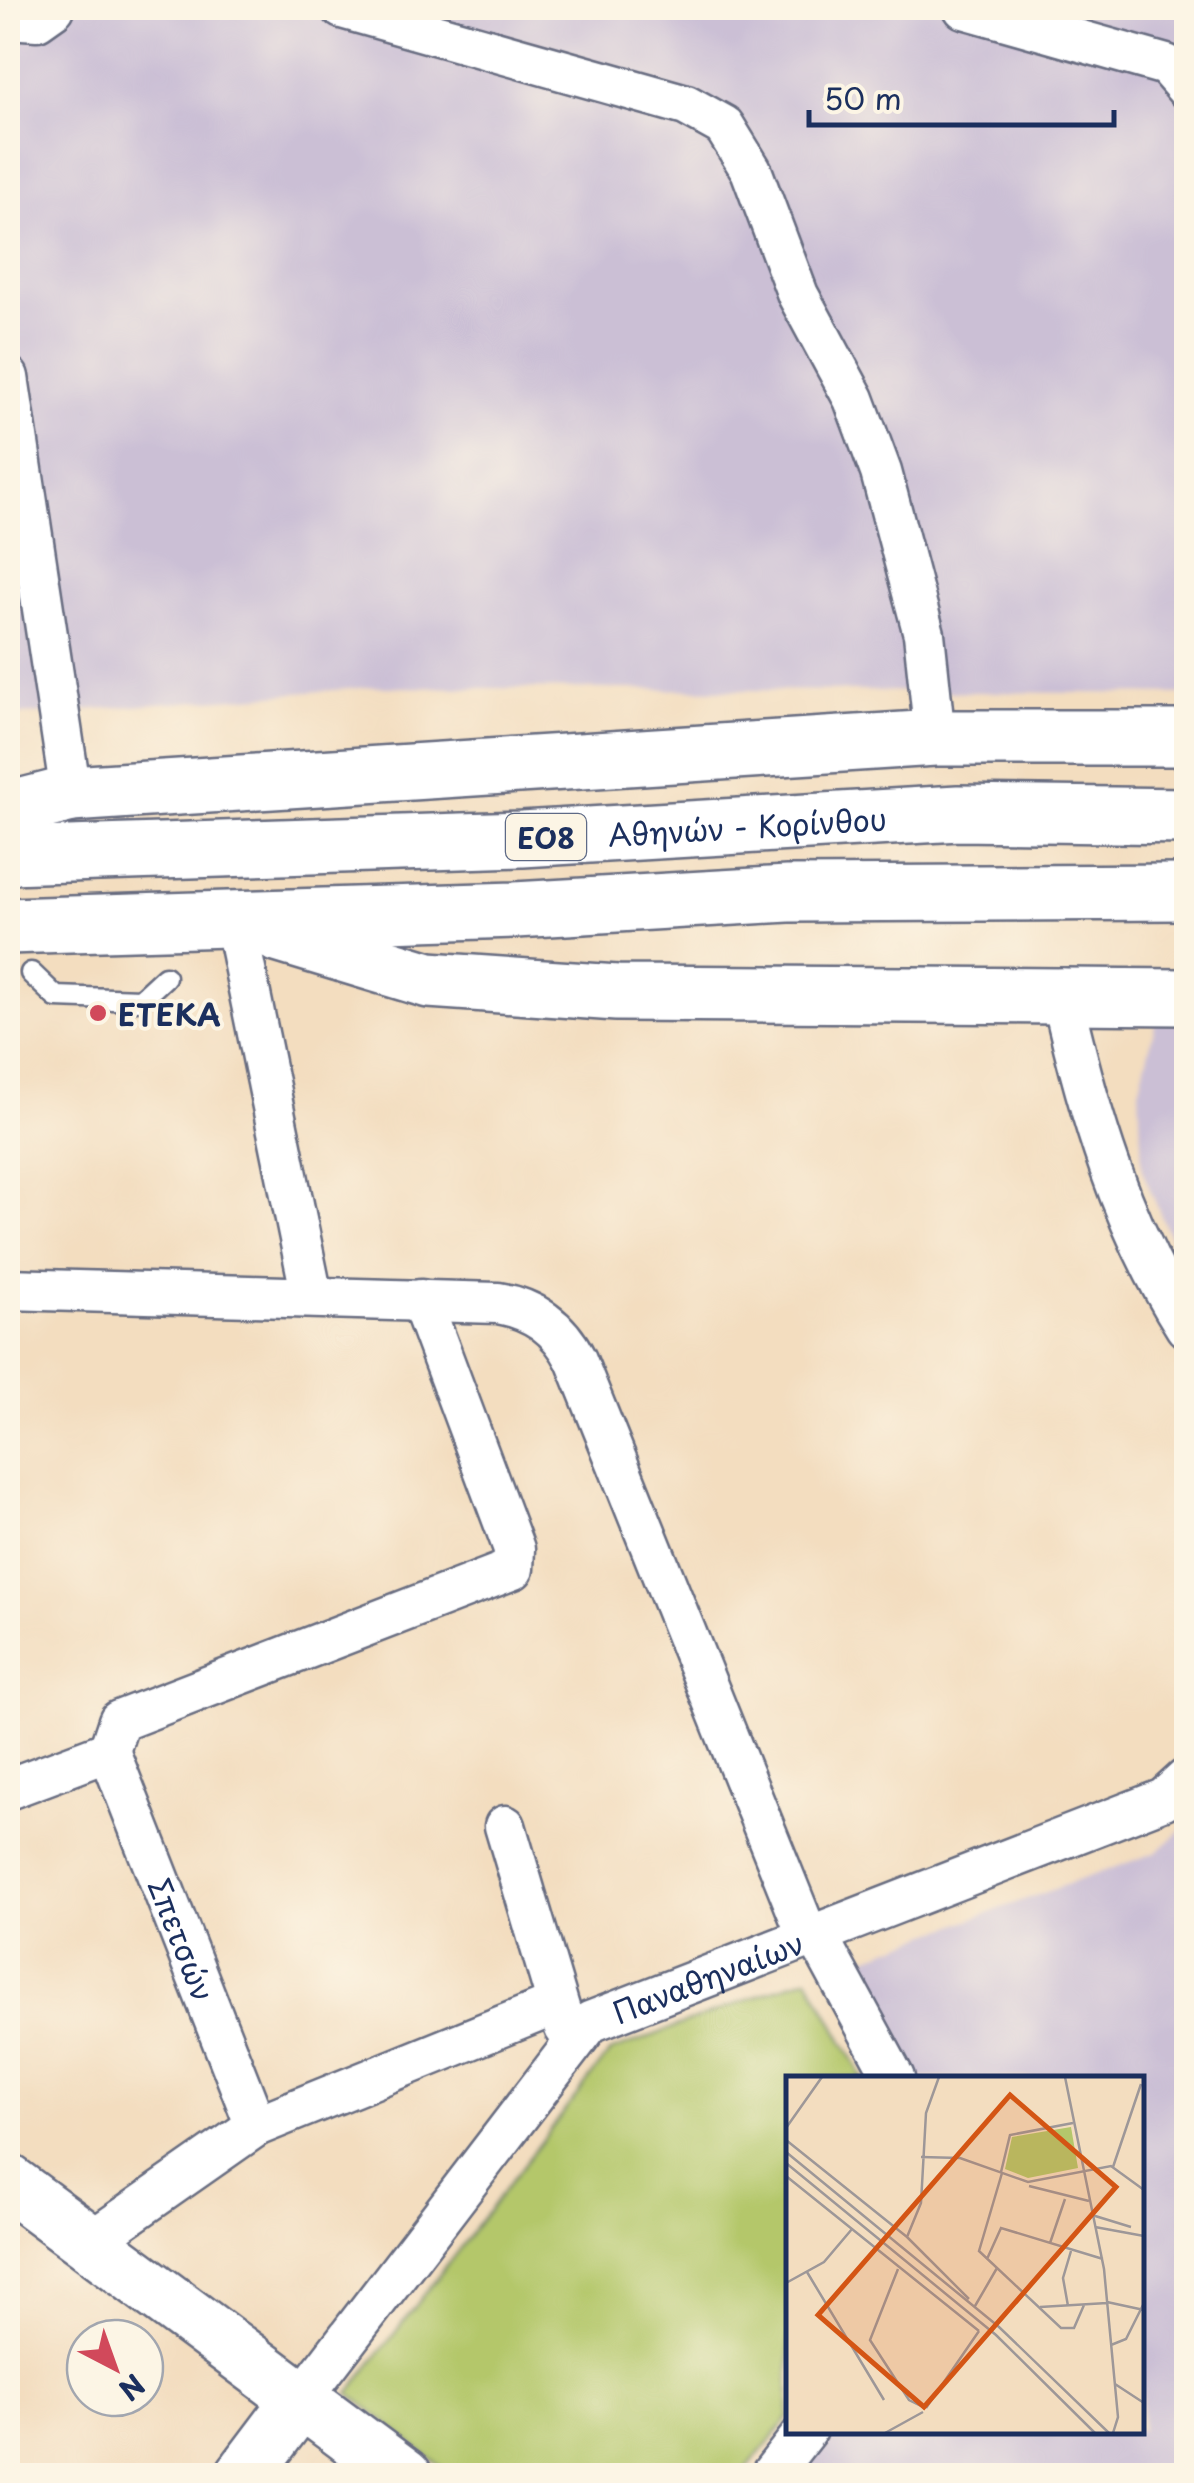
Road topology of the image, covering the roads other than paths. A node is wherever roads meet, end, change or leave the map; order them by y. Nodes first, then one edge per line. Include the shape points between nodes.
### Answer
1 (54, 8) edge
2 (342, 8) edge
3 (964, 8) edge
4 (8, 18) edge
5 (1186, 88) edge
6 (8, 377) edge
7 (934, 738) junction
8 (1186, 738) edge
9 (71, 794) junction
10 (8, 810) edge
11 (1186, 816) edge
12 (8, 856) edge
13 (1186, 892) edge
14 (236, 921) junction
15 (19, 950) edge
16 (165, 977) dead end
17 (1062, 996) junction
18 (1186, 997) edge
19 (8, 1289) edge
20 (312, 1297) junction
21 (421, 1300) junction
22 (1186, 1327) edge
23 (109, 1751) junction
24 (1186, 1779) edge
25 (8, 1788) edge
26 (506, 1826) dead end
27 (812, 1935) junction
28 (558, 2004) junction
29 (571, 2047) junction
30 (893, 2076) edge
31 (256, 2126) junction
32 (8, 2182) edge
33 (90, 2242) junction
34 (302, 2398) junction
35 (804, 2433) edge
36 (244, 2476) edge
37 (404, 2476) edge
38 (770, 2476) edge

1 - 4 street via 37,20
2 - 7 street via 686,105 724,126 751,170 798,295 854,400 881,472 924,634
3 - 5 street via 1166,65
6 - 9 street
7 - 8 main road
7 - 9 main road
9 - 10 main road
11 - 12 main road, Αθηνών - Κορίνθου / ΕΟ8 via 958,813 503,840
13 - 14 main road via 788,894
14 - 15 main road
14 - 17 main road via 429,980 618,993
14 - 20 street
15 - 16 lane via 56,997 140,1000
17 - 18 main road
17 - 22 street via 1096,1132 1156,1274
19 - 20 street
20 - 21 street
21 - 23 street via 514,1549 513,1569 120,1720
21 - 27 street via 522,1308 554,1328 571,1350
23 - 25 street
23 - 31 street, Σπετσών
24 - 27 street, Παναθηναίων via 1164,1798
26 - 28 street
27 - 29 street, Παναθηναίων via 590,2022
27 - 30 street
28 - 29 street
28 - 31 street
29 - 34 street, Παναθηναίων
31 - 33 street
32 - 33 main road
33 - 34 main road
34 - 36 main road, Παναθηναίων
34 - 37 main road
35 - 38 street

